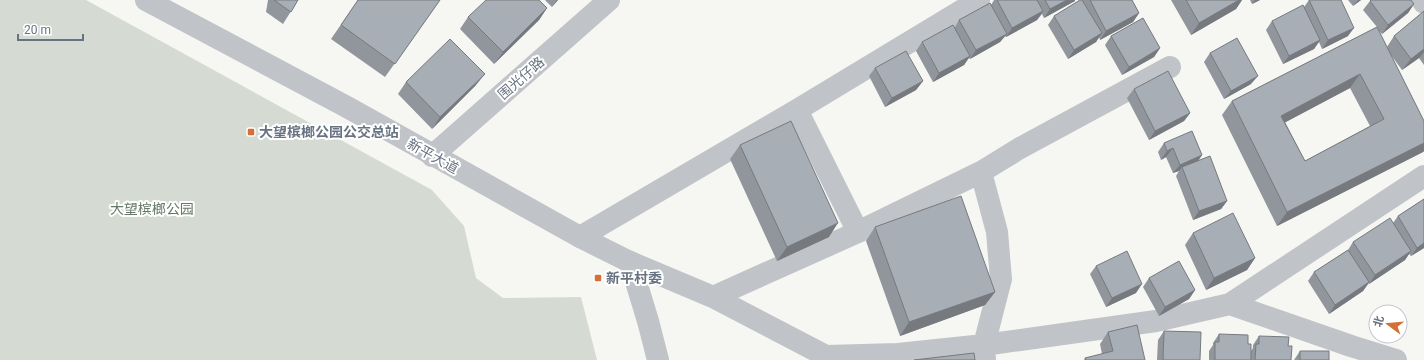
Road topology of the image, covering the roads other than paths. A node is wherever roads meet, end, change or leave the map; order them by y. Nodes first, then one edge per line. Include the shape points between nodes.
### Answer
1 (609, 0) edge
2 (979, 0) edge
3 (1422, 0) edge
4 (152, 1) edge
5 (1424, 3) edge
6 (1170, 67) dead end
7 (797, 110) junction
8 (432, 156) junction
9 (981, 172) junction
10 (1424, 176) edge
11 (858, 232) junction
12 (580, 237) junction
13 (630, 262) junction
14 (713, 297) junction
15 (1230, 304) junction
16 (985, 352) edge
17 (1351, 353) edge
18 (658, 360) edge
19 (1396, 360) edge

1 - 8 street, 围光仔路
2 - 7 street
3 - 5 street
4 - 8 street, 新平大道
6 - 9 street via 1020,148
7 - 11 street
7 - 12 street
8 - 12 street, 新平大道
9 - 11 street
9 - 16 street via 997,232 1001,278
10 - 15 street
11 - 14 street
12 - 13 street, 新平大道
13 - 14 street, 新平大道
13 - 18 street
14 - 16 street, 新平大道 via 826,356
15 - 16 street, 新平大道 via 1156,321
15 - 17 street
17 - 19 street

